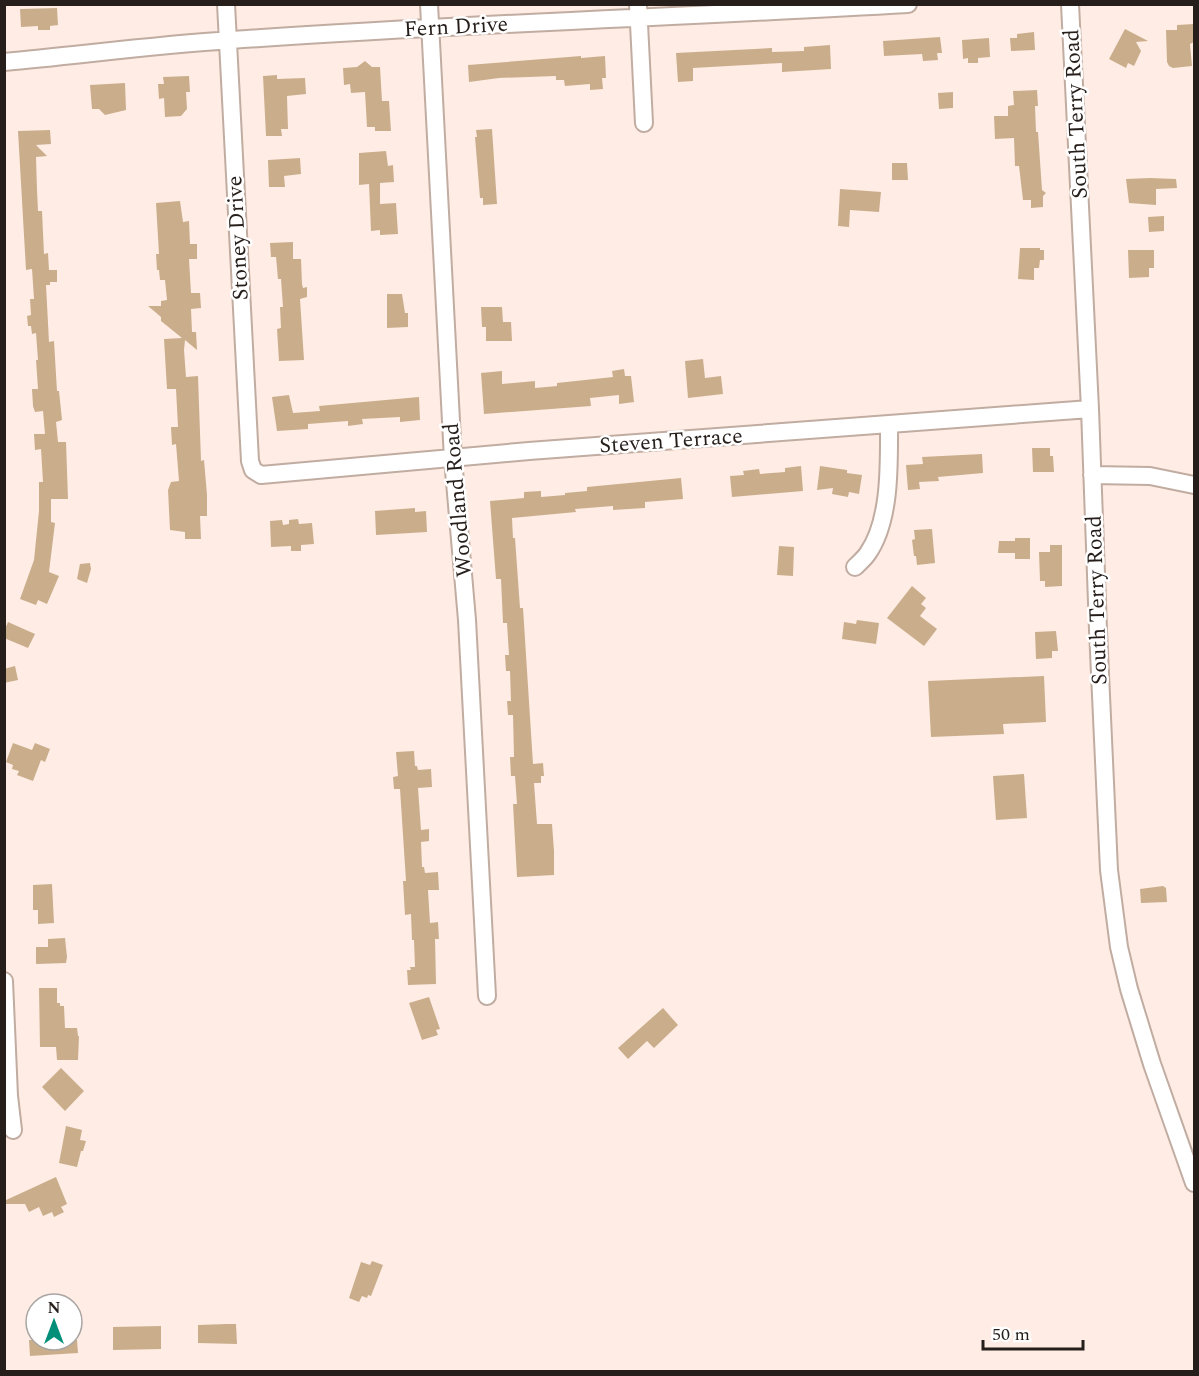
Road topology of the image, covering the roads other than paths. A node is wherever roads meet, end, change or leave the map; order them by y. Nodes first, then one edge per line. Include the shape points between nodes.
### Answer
1 (226, 4) edge
2 (429, 4) edge
3 (908, 4) edge
4 (1070, 4) edge
5 (856, 6) edge
6 (638, 11) edge
7 (430, 28) junction
8 (228, 40) junction
9 (4, 62) edge
10 (644, 123) dead end
11 (1090, 409) junction
12 (889, 424) junction
13 (453, 459) junction
14 (253, 470) joint
15 (1092, 475) junction
16 (1194, 485) edge
17 (855, 567) dead end
18 (4, 981) edge
19 (487, 996) dead end
20 (13, 1130) dead end
21 (1194, 1183) edge

1 - 8 street, Stoney Drive
2 - 7 street, Woodland Road
3 - 5 street, Fern Drive
4 - 11 street, South Terry Road
5 - 6 street, Fern Drive via 776,13
6 - 7 street, Fern Drive
6 - 10 street
7 - 8 street, Fern Drive
7 - 13 street, Woodland Road
8 - 9 street, Fern Drive
8 - 14 street, Stoney Drive
11 - 12 street, Steven Terrace
11 - 15 street, South Terry Road
12 - 13 street, Steven Terrace
12 - 17 street via 883,515 868,554
13 - 14 street, Steven Terrace via 261,475
13 - 19 street, Woodland Road via 468,620
15 - 16 street via 1150,476
15 - 21 street, South Terry Road via 1109,870 1119,947 1152,1064
18 - 20 street

